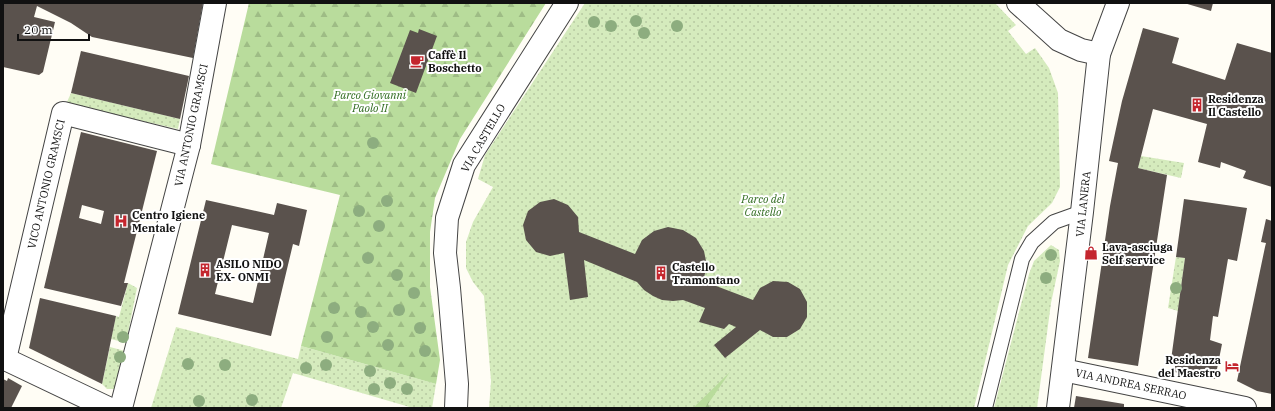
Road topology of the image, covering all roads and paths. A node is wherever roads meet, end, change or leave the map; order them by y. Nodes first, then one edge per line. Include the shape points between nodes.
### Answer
1 (216, 3) edge
2 (567, 3) edge
3 (1018, 3) edge
4 (1118, 3) edge
5 (1099, 54) junction
6 (189, 145) junction
7 (1082, 212) junction
8 (4, 359) edge
9 (1063, 370) junction
10 (108, 408) edge
11 (121, 408) edge
12 (456, 408) edge
13 (985, 408) edge
14 (1058, 408) edge
15 (1245, 408) edge

1 - 6 street, VIA ANTONIO GRAMSCI
2 - 12 street, VIA CASTELLO via 464,165 447,218 445,253 457,384
3 - 5 street via 1059,40 1080,50
4 - 5 street, VIA LANERA
5 - 7 street, VIA LANERA
6 - 8 street, VICO ANTONIO GRAMSCI via 63,113
6 - 11 street, VIA ANTONIO GRAMSCI
7 - 9 street, VIA LANERA
7 - 13 lane via 1054,222 1032,242 1022,259
8 - 10 street
9 - 14 street, VIA LANERA
9 - 15 street, VIA ANDREA SERRAO

